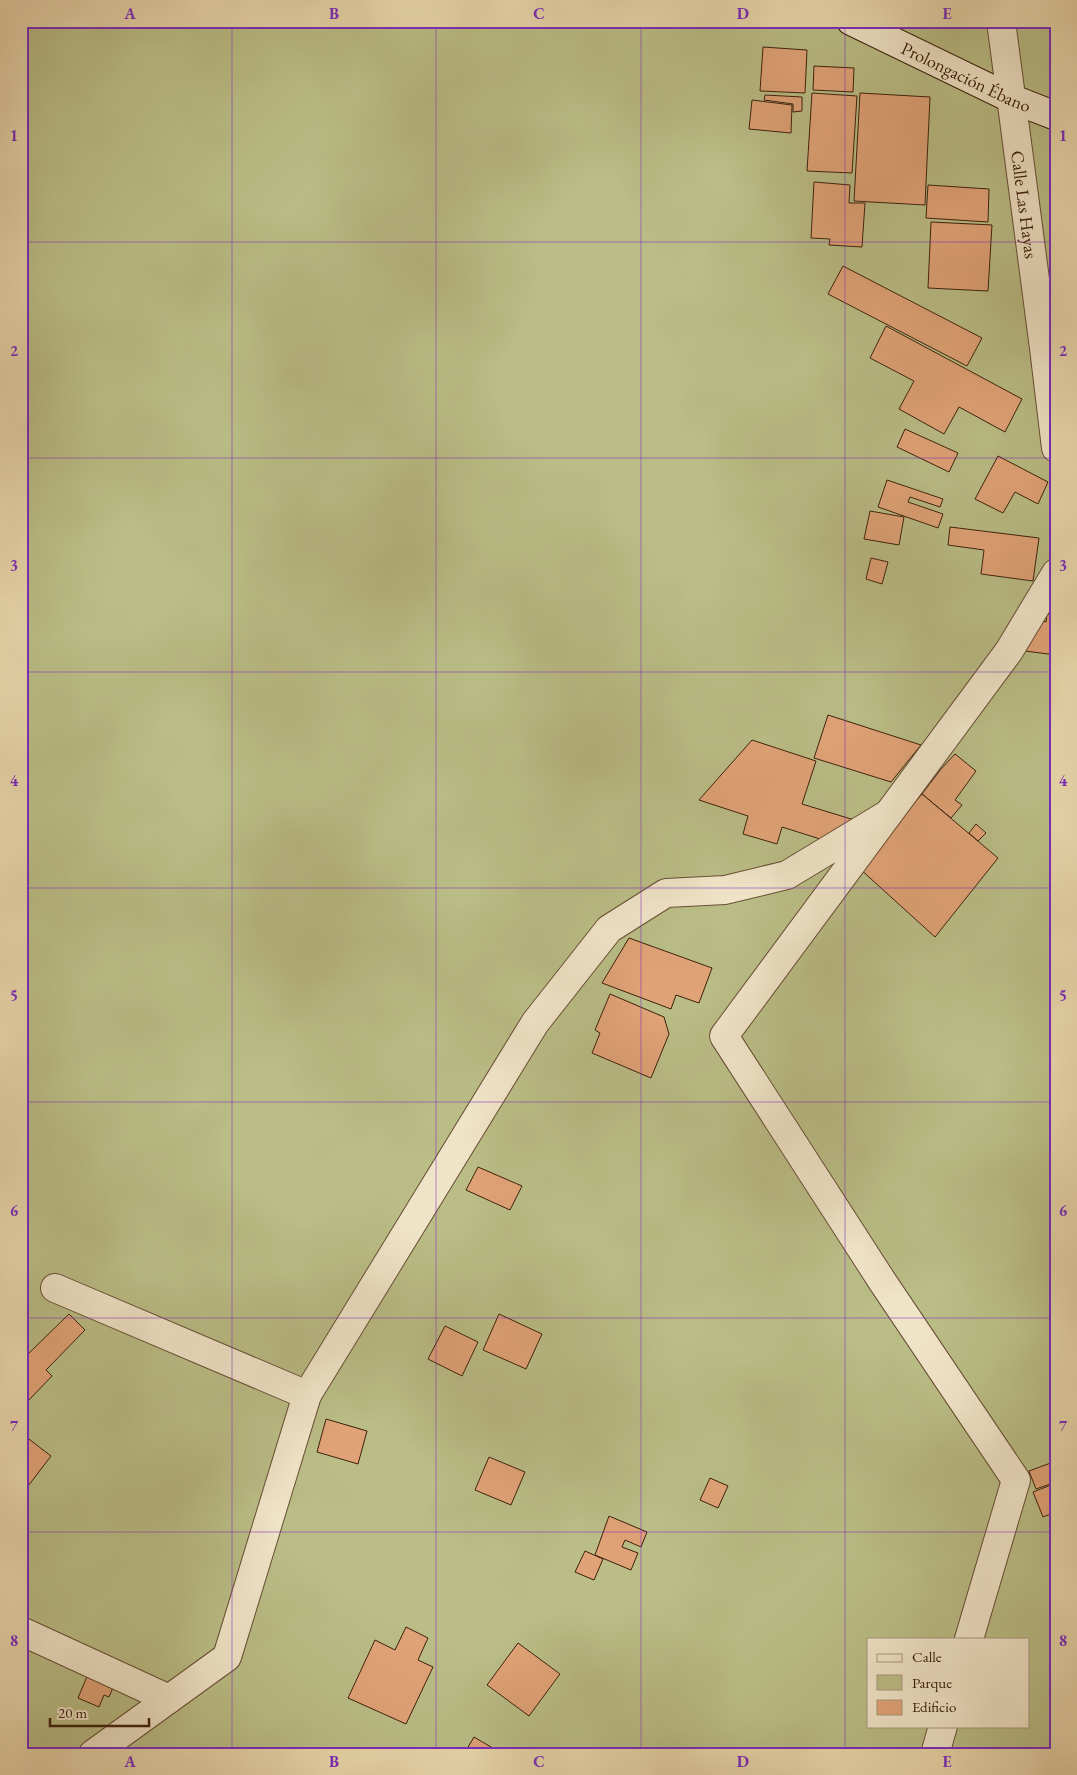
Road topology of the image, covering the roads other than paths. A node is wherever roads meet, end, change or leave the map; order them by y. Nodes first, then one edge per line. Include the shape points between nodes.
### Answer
1 (851, 21) edge
2 (1000, 21) edge
3 (1010, 98) junction
4 (1056, 116) edge
5 (1056, 448) edge
6 (1056, 572) edge
7 (888, 814) junction
8 (55, 1288) dead end
9 (307, 1395) junction
10 (21, 1631) edge
11 (969, 1638) edge
12 (169, 1699) junction
13 (942, 1728) edge
14 (94, 1754) edge
15 (935, 1754) edge

1 - 3 street, Prolongación Ébano
2 - 3 street, Calle Las Hayas
3 - 4 street, Prolongación Ébano
3 - 5 street, Calle Las Hayas
6 - 7 street via 1008,651
7 - 9 street via 787,875 725,890 666,893 610,929 535,1023
7 - 11 street via 724,1036 882,1281 1016,1480
8 - 9 street
9 - 12 street via 227,1657
10 - 12 street
12 - 14 street
13 - 15 street

